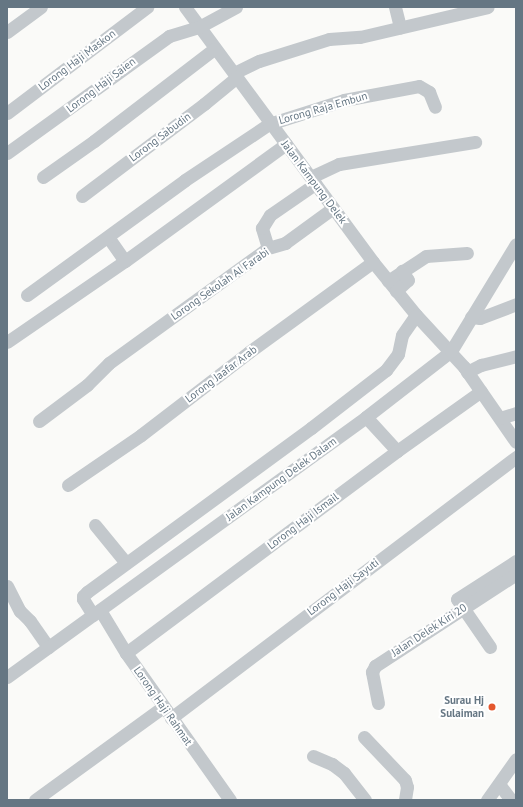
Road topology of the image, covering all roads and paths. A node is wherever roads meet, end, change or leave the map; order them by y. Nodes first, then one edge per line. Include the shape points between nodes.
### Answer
1 (41, 7) edge
2 (147, 7) edge
3 (185, 7) edge
4 (236, 7) edge
5 (395, 7) edge
6 (488, 7) edge
7 (199, 27) junction
8 (400, 27) junction
9 (7, 32) edge
10 (214, 48) junction
11 (235, 75) junction
12 (435, 107) dead end
13 (7, 113) edge
14 (269, 124) junction
15 (475, 142) dead end
16 (286, 144) junction
17 (7, 153) edge
18 (43, 176) dead end
19 (313, 181) junction
20 (82, 196) dead end
21 (333, 208) junction
22 (108, 237) junction
23 (516, 244) edge
24 (268, 248) junction
25 (466, 253) dead end
26 (125, 261) junction
27 (373, 262) junction
28 (392, 286) junction
29 (27, 295) dead end
30 (516, 304) edge
31 (416, 315) junction
32 (471, 316) junction
33 (7, 342) edge
34 (451, 351) junction
35 (516, 356) edge
36 (467, 372) junction
37 (481, 391) junction
38 (516, 413) edge
39 (366, 417) junction
40 (500, 418) junction
41 (39, 421) dead end
42 (516, 442) edge
43 (397, 451) junction
44 (516, 457) edge
45 (68, 485) dead end
46 (95, 525) dead end
47 (516, 561) edge
48 (126, 563) junction
49 (516, 574) edge
50 (7, 586) edge
51 (460, 603) junction
52 (92, 611) junction
53 (48, 647) junction
54 (490, 647) dead end
55 (126, 653) junction
56 (7, 677) edge
57 (378, 703) dead end
58 (163, 707) junction
59 (171, 718) junction
60 (364, 737) dead end
61 (313, 756) dead end
62 (516, 759) edge
63 (499, 784) junction
64 (35, 800) edge
65 (230, 800) edge
66 (366, 800) edge
67 (405, 800) edge
68 (487, 800) edge
69 (511, 800) edge

1 - 9 street
2 - 13 street, Lorong Haji Maskon
3 - 7 street, Jalan Kampung Delek
4 - 7 street, Lorong Haji Saien
5 - 8 street
6 - 8 street, Lorong Sabudin
7 - 10 street, Jalan Kampung Delek
7 - 17 street, Lorong Haji Saien via 175,33 148,50
8 - 11 street, Lorong Sabudin via 360,37 329,39 259,61
10 - 11 street, Jalan Kampung Delek
10 - 18 street via 94,141
11 - 14 street, Jalan Kampung Delek
11 - 20 street, Lorong Sabudin via 204,104
12 - 14 street, Lorong Raja Embun via 429,92 419,86 344,100
14 - 16 street, Jalan Kampung Delek
14 - 22 street, Lorong Raja Embun via 185,180
15 - 19 street via 339,164
16 - 19 street, Jalan Kampung Delek
16 - 26 street
19 - 21 street, Jalan Kampung Delek
19 - 24 street via 270,215 262,228
21 - 24 street, Lorong Sekolah Al Farabi via 285,243
21 - 27 street, Jalan Kampung Delek
22 - 26 street
22 - 29 street, Lorong Raja Embun
23 - 32 street, Jalan Kampung Delek Dalam
24 - 41 street, Lorong Sekolah Al Farabi via 109,363 87,384
25 - 28 street via 426,256 402,271 408,280
26 - 33 street
27 - 28 street, Jalan Kampung Delek
27 - 45 street, Lorong Jaafar Arab via 141,435
28 - 31 street, Jalan Kampung Delek
30 - 32 street via 480,318
31 - 34 street, Jalan Kampung Delek
31 - 48 street via 402,335 398,354 386,370
32 - 34 street, Jalan Kampung Delek Dalam
34 - 36 street, Jalan Kampung Delek
34 - 39 street, Jalan Kampung Delek Dalam
35 - 36 street via 481,365
36 - 37 street, Jalan Kampung Delek
37 - 40 street, Jalan Kampung Delek
37 - 43 street, Lorong Haji Ismail
38 - 40 street
39 - 43 street
39 - 52 street, Jalan Kampung Delek Dalam
40 - 42 street, Jalan Kampung Delek
43 - 55 street, Lorong Haji Ismail
44 - 59 street, Lorong Haji Sayuti
46 - 48 street
47 - 51 street, Jalan Delek Kiri 20
48 - 52 street via 83,596
49 - 51 street, Jalan Delek Kiri 20
50 - 53 street via 20,611
51 - 54 street
51 - 57 street, Jalan Delek Kiri 20 via 375,666 372,672
52 - 53 street, Jalan Kampung Delek Dalam
52 - 55 street, Lorong Haji Rahmat
53 - 56 street, Jalan Kampung Delek Dalam
55 - 58 street, Lorong Haji Rahmat
58 - 59 street, Lorong Haji Rahmat
58 - 64 street
59 - 65 street, Lorong Haji Rahmat
60 - 67 street via 404,780 407,787
61 - 66 street via 344,772
62 - 63 street
63 - 68 street
63 - 69 street

